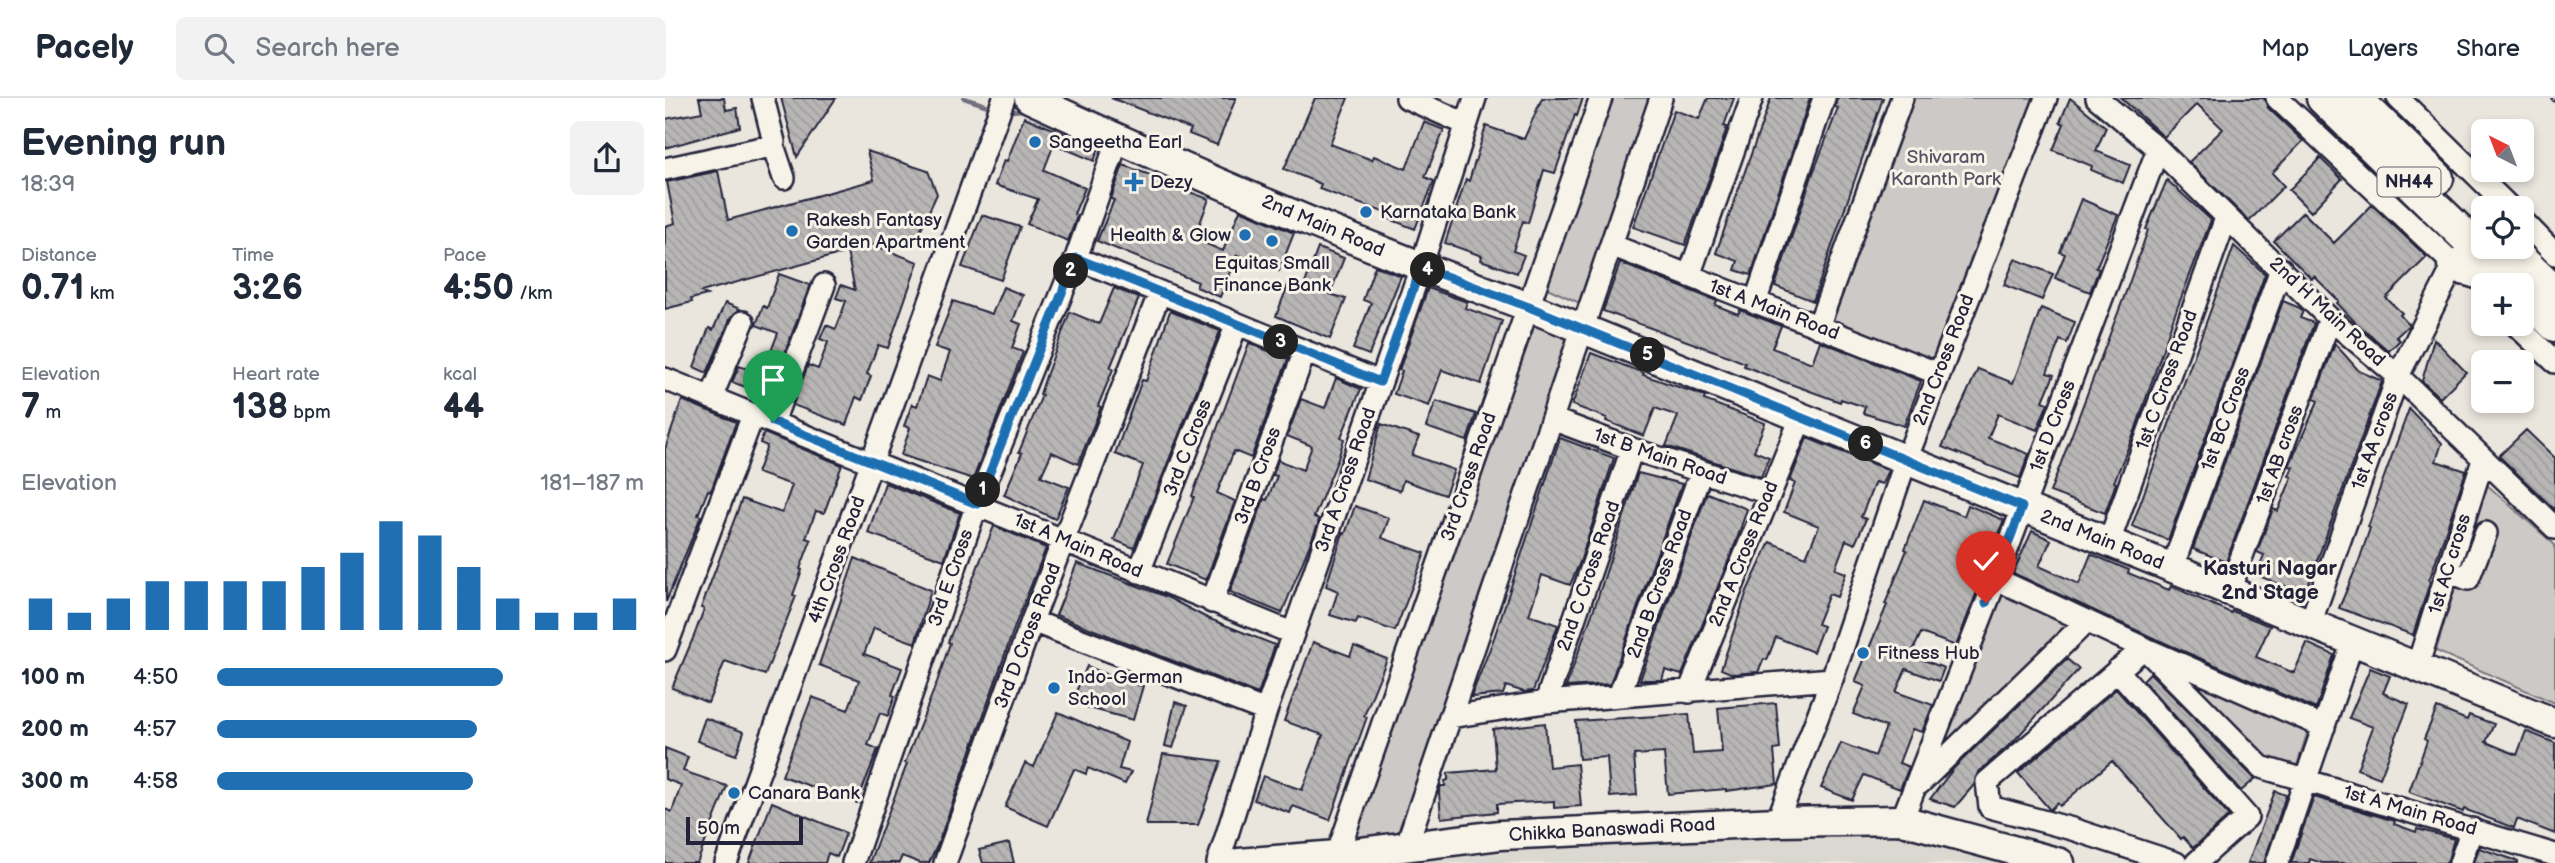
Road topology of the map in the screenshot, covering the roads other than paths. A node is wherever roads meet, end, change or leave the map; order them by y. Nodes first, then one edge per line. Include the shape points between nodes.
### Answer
1 (763, 98) edge
2 (1004, 98) edge
3 (1029, 98) edge
4 (1407, 98) edge
5 (1475, 98) edge
6 (1601, 98) edge
7 (1661, 98) edge
8 (1752, 98) edge
9 (1825, 98) edge
10 (1902, 98) edge
11 (2046, 98) edge
12 (2097, 98) edge
13 (2277, 98) edge
14 (2323, 98) edge
15 (2355, 98) edge
16 (2398, 98) edge
17 (1466, 124) junction
18 (1118, 139) junction
19 (773, 145) junction
20 (2158, 149) junction
21 (665, 169) edge
22 (784, 178) dead end
23 (2498, 196) edge
24 (2471, 211) edge
25 (2226, 218) junction
26 (2534, 232) edge
27 (1611, 245) junction
28 (2555, 254) edge
29 (1076, 258) junction
30 (2514, 259) edge
31 (2455, 265) junction
32 (1421, 267) junction
33 (2281, 270) junction
34 (2481, 273) edge
35 (2503, 273) edge
36 (1689, 276) junction
37 (2471, 280) edge
38 (824, 285) dead end
39 (1160, 292) junction
40 (1755, 303) junction
41 (2539, 303) edge
42 (1529, 307) junction
43 (2330, 319) junction
44 (743, 322) dead end
45 (1237, 324) junction
46 (1818, 327) junction
47 (1582, 329) junction
48 (1305, 351) junction
49 (2555, 362) edge
50 (1938, 374) junction
51 (2398, 376) junction
52 (1380, 382) junction
53 (666, 383) edge
54 (711, 398) junction
55 (763, 418) junction
56 (1801, 418) junction
57 (1552, 419) junction
58 (1632, 449) junction
59 (1906, 460) junction
60 (2483, 460) junction
61 (872, 462) junction
62 (1701, 472) junction
63 (1768, 493) junction
64 (977, 504) junction
65 (2022, 507) junction
66 (2555, 528) edge
67 (2486, 533) dead end
68 (1064, 541) junction
69 (2109, 542) junction
70 (2172, 568) junction
71 (2448, 571) junction
72 (1139, 572) junction
73 (1996, 579) junction
74 (2229, 591) junction
75 (1212, 602) junction
76 (1032, 621) junction
77 (2087, 621) junction
78 (2310, 624) junction
79 (1292, 634) junction
80 (2353, 641) junction
81 (2144, 648) junction
82 (665, 650) edge
83 (2417, 667) junction
84 (2117, 670) junction
85 (1832, 679) junction
86 (1689, 692) junction
87 (1619, 696) junction
88 (1546, 702) junction
89 (1266, 711) junction
90 (1450, 717) junction
91 (2555, 723) edge
92 (2324, 727) junction
93 (2305, 781) junction
94 (1913, 790) junction
95 (1902, 820) junction
96 (1777, 822) junction
97 (2472, 829) junction
98 (1406, 847) junction
99 (2521, 854) edge
100 (1337, 855) junction
101 (2555, 855) edge
102 (726, 863) edge
103 (853, 863) edge
104 (945, 863) edge
105 (1218, 863) edge
106 (1239, 863) edge
107 (2060, 863) edge
108 (2176, 863) edge
109 (2196, 863) edge
110 (2277, 863) edge
111 (2460, 863) edge

1 - 19 street
2 - 61 street, 4th Cross Road
3 - 18 main road, 2nd Main Road
4 - 17 street
5 - 17 street, 3rd A Cross Road
6 - 42 street, 3rd Cross Road
7 - 27 street
8 - 36 street
9 - 40 street
10 - 46 street
11 - 50 street, 2nd Cross Road
12 - 20 street, 2nd H Main Road
13 - 31 street
14 - 35 highway, NH44
15 - 24 highway, NH44
16 - 23 street
17 - 32 street, 3rd A Cross Road
18 - 29 street, 3rd E Cross
18 - 32 main road, 2nd Main Road
19 - 21 street
19 - 22 street
20 - 25 street, 2nd H Main Road
20 - 65 street, 1st D Cross
25 - 33 street, 2nd H Main Road
25 - 69 street, 1st C Cross Road
26 - 28 street
27 - 36 street, 1st A Main Road
27 - 47 street
29 - 39 street
29 - 64 street, 3rd E Cross
30 - 41 highway
31 - 34 highway
31 - 37 street
31 - 51 street, 1st AA cross
32 - 42 main road, 2nd Main Road
32 - 52 street, 3rd A Cross Road
33 - 43 street, 2nd H Main Road
33 - 70 street, 1st BC Cross
36 - 40 street, 1st A Main Road
38 - 55 street
39 - 45 street
39 - 68 street, 3rd D Cross Road
40 - 46 street, 1st A Main Road
41 - 49 street
42 - 47 main road, 2nd Main Road
42 - 100 street, 3rd Cross Road
43 - 51 street, 2nd H Main Road
43 - 74 street, 1st AB cross
44 - 54 street
45 - 48 street
45 - 72 street, 3rd C Cross
46 - 50 street, 1st A Main Road
47 - 56 main road, 2nd Main Road
47 - 57 street
48 - 52 street
48 - 75 street, 3rd B Cross
50 - 59 street, 2nd Cross Road
51 - 60 street, 2nd H Main Road
51 - 78 street, 1st AA cross
52 - 79 street, 3rd A Cross Road
53 - 54 street, 1st A Main Road
54 - 55 street, 1st A Main Road
55 - 61 street, 1st A Main Road
55 - 82 street
56 - 59 main road, 2nd Main Road
56 - 63 street, 2nd A Cross Road
57 - 58 street, 1st B Main Road
57 - 90 street
58 - 62 street, 1st B Main Road
58 - 88 street, 2nd C Cross Road
59 - 65 main road, 2nd Main Road
59 - 85 street, 2nd Cross Road
60 - 66 street, 2nd H Main Road
60 - 71 street, 1st AC cross
61 - 64 street, 1st A Main Road
61 - 102 street, 4th Cross Road
62 - 63 street, 1st B Main Road
62 - 87 street, 2nd B Cross Road
63 - 86 street, 2nd A Cross Road
64 - 68 street, 1st A Main Road
64 - 103 street, 3rd E Cross
65 - 69 main road, 2nd Main Road
65 - 73 street, 1st D Cross
67 - 71 street via 2468,579
68 - 72 street, 1st A Main Road
68 - 76 street, 3rd D Cross Road
69 - 70 main road, 2nd Main Road
70 - 74 main road, 2nd Main Road
71 - 83 street, 1st AC cross
72 - 75 street, 1st A Main Road
73 - 77 street
73 - 94 street, 1st D Cross
74 - 78 main road, 2nd Main Road
75 - 79 street, 1st A Main Road
76 - 89 street
76 - 104 street, 3rd D Cross Road
77 - 81 street
77 - 94 street
78 - 80 main road, 2nd Main Road
79 - 89 street, 3rd A Cross Road
80 - 83 main road, 2nd Main Road
80 - 92 street
81 - 84 street
81 - 92 street
81 - 93 street, 1st A Main Road via 2261,767
83 - 91 main road, 2nd Main Road
84 - 108 street via 1987,782 1990,807
84 - 109 street via 2247,817
85 - 86 street
85 - 96 street, 2nd Cross Road
86 - 87 street
87 - 88 street
88 - 90 street
89 - 105 street, 3rd A Cross Road
90 - 98 street
92 - 93 street
93 - 97 street, 1st A Main Road
93 - 110 street
94 - 95 street, 1st D Cross
95 - 96 main road, Chikka Banaswadi Road
95 - 107 main road, Chikka Banaswadi Road
96 - 98 main road, Chikka Banaswadi Road via 1500,835
97 - 99 street, 1st A Main Road
97 - 111 street
98 - 100 main road, Chikka Banaswadi Road
99 - 101 street, 1st A Main Road
100 - 106 main road, Chikka Banaswadi Road

